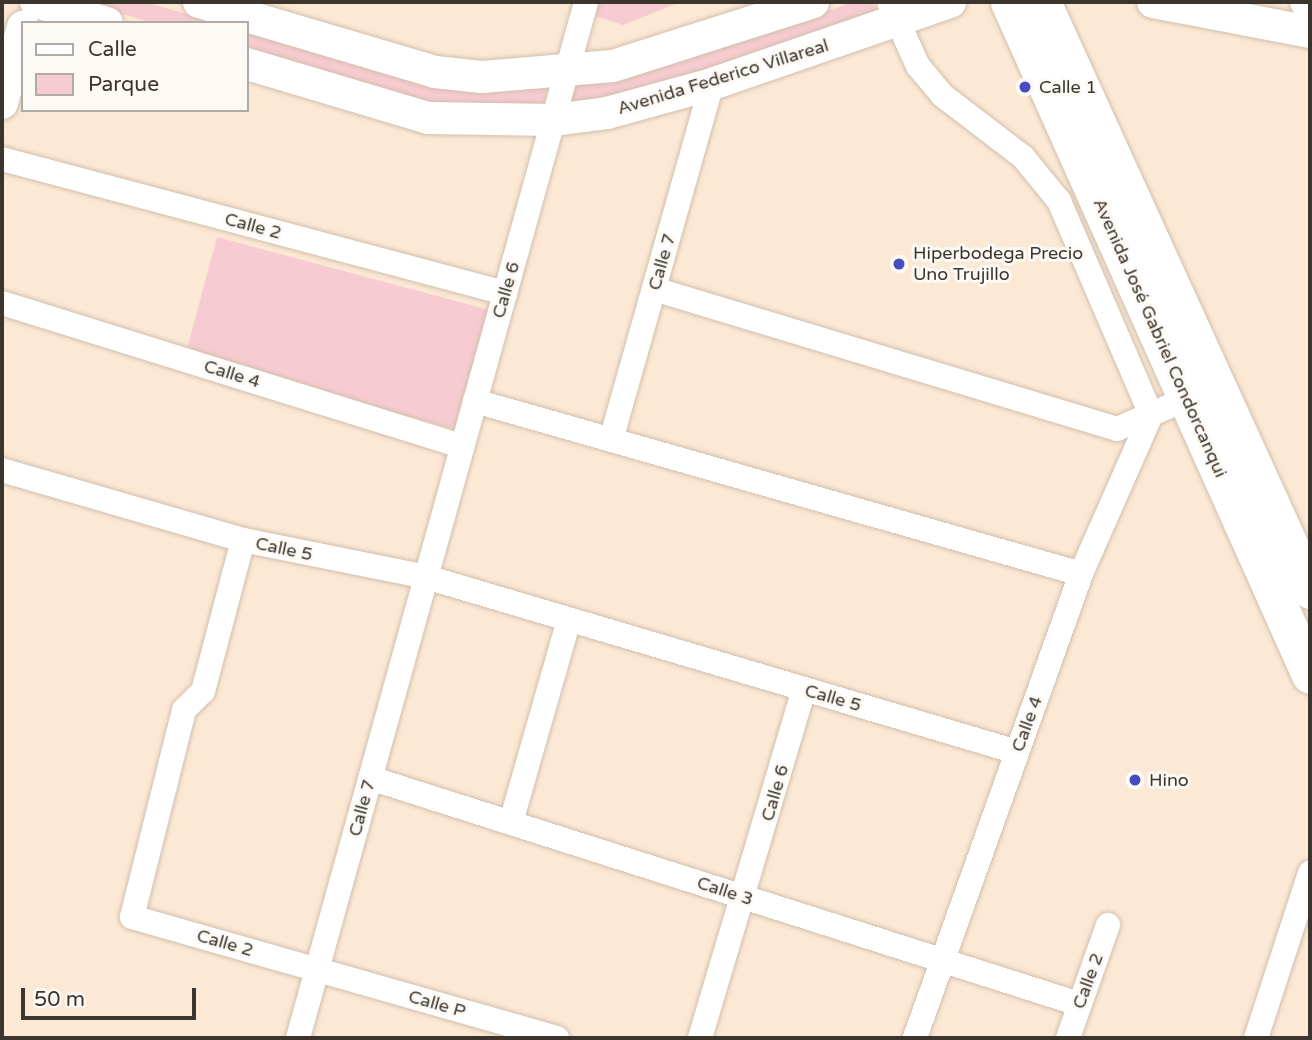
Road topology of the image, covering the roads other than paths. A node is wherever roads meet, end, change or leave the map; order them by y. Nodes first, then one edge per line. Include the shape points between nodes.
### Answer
1 (30, 2) edge
2 (36, 2) edge
3 (199, 2) edge
4 (586, 2) edge
5 (813, 2) edge
6 (950, 2) edge
7 (1009, 2) edge
8 (1042, 2) edge
9 (1153, 2) edge
10 (893, 11) edge
11 (578, 14) edge
12 (24, 21) edge
13 (100, 21) edge
14 (21, 32) edge
15 (1310, 32) edge
16 (248, 64) edge
17 (566, 73) junction
18 (712, 84) junction
19 (2, 103) edge
20 (554, 120) junction
21 (2, 159) edge
22 (654, 289) junction
23 (505, 293) junction
24 (2, 303) edge
25 (1186, 354) junction
26 (1202, 392) junction
27 (475, 401) junction
28 (1151, 415) junction
29 (611, 440) junction
30 (462, 446) junction
31 (2, 470) edge
32 (243, 540) junction
33 (1081, 574) junction
34 (426, 578) junction
35 (1310, 590) edge
36 (569, 620) junction
37 (1310, 675) edge
38 (804, 689) junction
39 (1017, 752) junction
40 (370, 778) junction
41 (511, 822) junction
42 (1310, 873) edge
43 (746, 897) junction
44 (1108, 925) dead end
45 (941, 960) junction
46 (317, 969) junction
47 (1079, 1004) junction
48 (298, 1038) edge
49 (556, 1038) edge
50 (700, 1038) edge
51 (915, 1038) edge
52 (1068, 1038) edge
53 (1256, 1038) edge

1 - 12 main road
2 - 13 main road
3 - 17 main road via 435,72
4 - 11 street, Calle 6
5 - 17 main road via 613,66
6 - 10 main road, Avenida Federico Villareal
7 - 25 highway, Avenida José Gabriel Condorcanqui
8 - 25 highway, Avenida José Gabriel Condorcanqui
9 - 15 main road
10 - 18 main road, Avenida Federico Villareal
10 - 28 street, Avenida José Gabriel Condorcanqui via 942,95 1023,157 1059,201
11 - 17 street, Calle 6
14 - 19 main road
16 - 20 main road, Avenida Federico Villareal via 428,118
17 - 20 street, Calle 6
18 - 20 main road, Avenida Federico Villareal via 607,113
18 - 22 street, Calle 7
20 - 23 street, Calle 6
21 - 23 street, Calle 2
22 - 28 street via 1116,429
22 - 29 street, Calle 7
23 - 27 street, Calle 6
24 - 30 street, Calle 4
25 - 26 highway, Avenida José Gabriel Condorcanqui
26 - 28 street
26 - 35 highway, Avenida José Gabriel Condorcanqui
26 - 37 highway, Avenida José Gabriel Condorcanqui
27 - 29 street
27 - 30 street, Calle 6
28 - 33 street, Calle 4
29 - 33 street
30 - 34 street, Calle 6
31 - 32 street, Calle 5
32 - 34 street, Calle 5
32 - 46 street, Calle 2 via 203,691 184,710 132,917
33 - 39 street, Calle 4
34 - 36 street, Calle 5
34 - 40 street, Calle 7
36 - 38 street, Calle 5
36 - 41 street
38 - 39 street, Calle 5
38 - 43 street, Calle 6
39 - 45 street, Calle 4
40 - 41 street, Calle 3
40 - 46 street, Calle 7
41 - 43 street, Calle 3
42 - 53 street
43 - 45 street, Calle 3
43 - 50 street, Calle 6
44 - 47 street, Calle 2
45 - 47 street, Calle 3
45 - 51 street, Calle 4
46 - 48 street, Calle 7
46 - 49 street, Calle P
47 - 52 street, Calle 2

